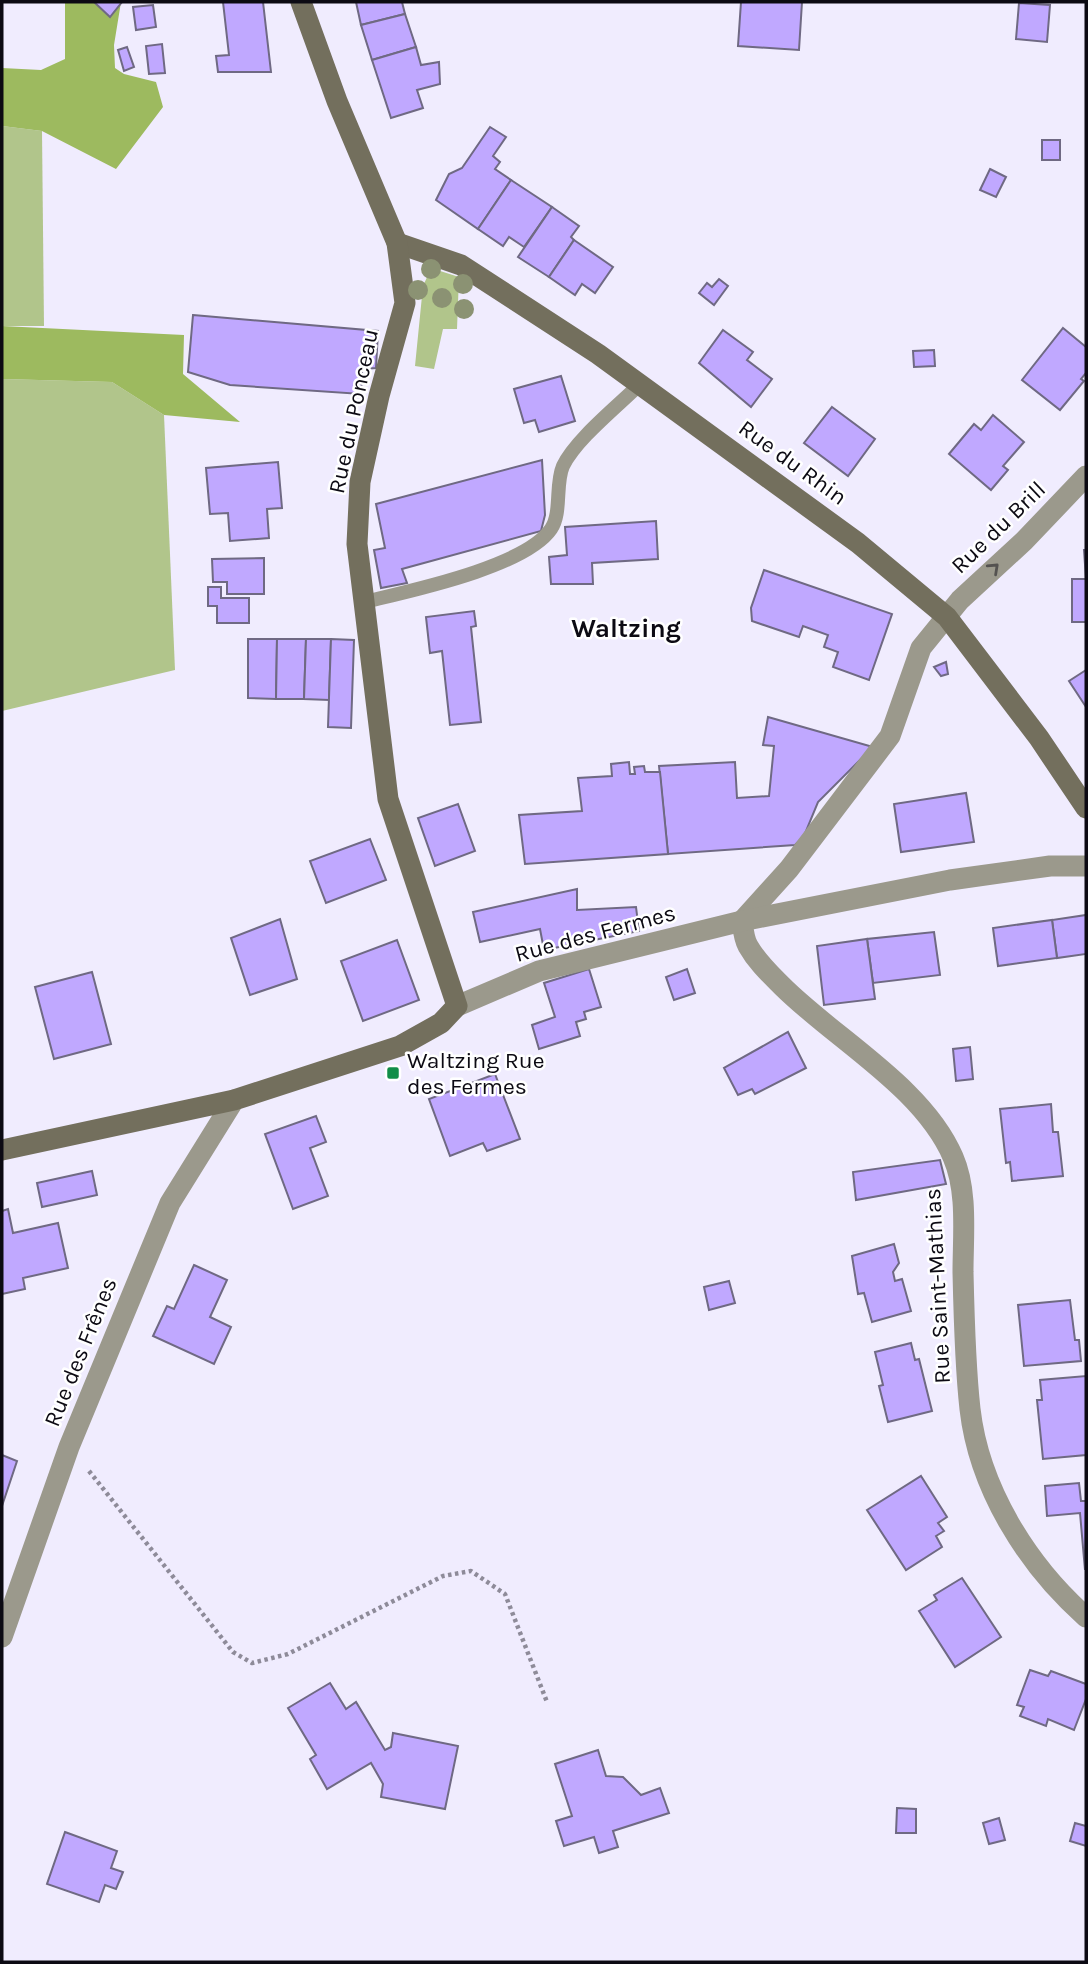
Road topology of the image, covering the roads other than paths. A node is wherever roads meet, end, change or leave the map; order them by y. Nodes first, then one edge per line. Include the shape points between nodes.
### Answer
1 (301, 2) edge
2 (397, 243) junction
3 (640, 384) junction
4 (1086, 476) edge
5 (364, 602) junction
6 (947, 617) junction
7 (1086, 808) edge
8 (1086, 866) edge
9 (742, 921) junction
10 (457, 1006) junction
11 (234, 1100) junction
12 (2, 1150) edge
13 (1086, 1617) edge
14 (2, 1637) edge

1 - 2 street, Rue du Ponceau
2 - 3 street, Rue du Rhin via 461,265
2 - 5 street, Rue du Ponceau via 405,303 360,482 357,544
3 - 5 lane via 563,467 552,528 534,545 478,572
3 - 6 street, Rue du Rhin via 807,503
6 -> 4 street, Rue du Brill
5 - 10 street, Rue du Ponceau via 388,799
6 - 7 street, Rue du Rhin
6 - 9 street via 921,648 890,736 789,869
8 - 9 street, Rue des Fermes via 1050,866 950,880
9 - 10 street, Rue des Fermes via 539,971
9 - 13 street, Rue Saint-Mathias via 746,944 760,964 807,1011 890,1078 929,1119 954,1158 962,1198 970,1411 984,1468 1006,1520 1040,1567
10 - 11 street, Rue des Fermes via 441,1023 400,1046
11 - 12 street, Rue des Fermes
11 - 14 street, Rue des Frênes via 170,1203 69,1447

